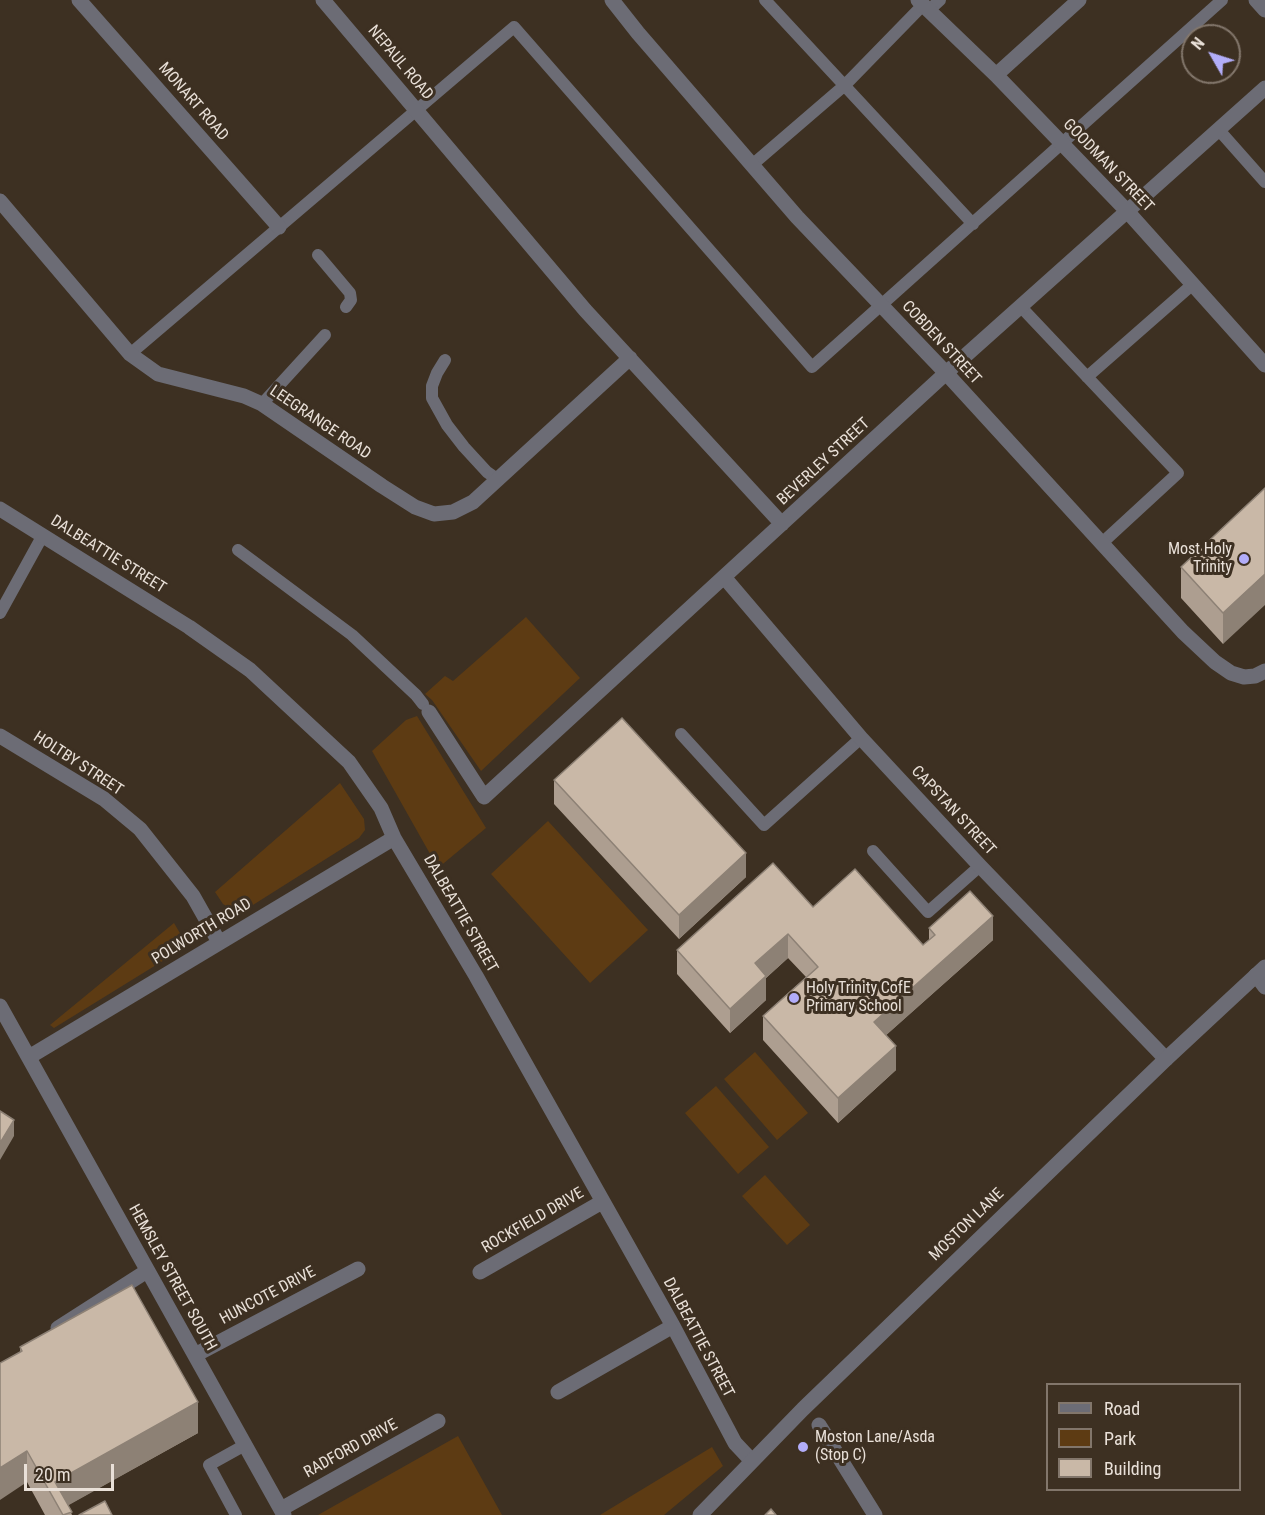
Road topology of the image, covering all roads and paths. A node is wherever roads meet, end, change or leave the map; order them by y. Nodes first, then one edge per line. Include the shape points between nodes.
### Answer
1 (79, 0) edge
2 (323, 0) edge
3 (765, 0) edge
4 (1079, 0) edge
5 (1222, 0) edge
6 (1256, 0) edge
7 (619, 2) edge
8 (927, 4) edge
9 (1265, 10) edge
10 (996, 75) junction
11 (845, 85) junction
12 (1265, 88) edge
13 (421, 116) junction
14 (1218, 129) junction
15 (1062, 144) junction
16 (752, 165) junction
17 (1265, 182) edge
18 (0, 201) edge
19 (1127, 211) junction
20 (973, 224) junction
21 (279, 227) junction
22 (318, 255) dead end
23 (1193, 284) junction
24 (882, 306) junction
25 (346, 307) dead end
26 (1021, 307) junction
27 (325, 335) dead end
28 (130, 354) junction
29 (630, 358) junction
30 (445, 360) dead end
31 (1265, 365) edge
32 (946, 373) junction
33 (1087, 377) junction
34 (262, 404) junction
35 (497, 479) junction
36 (0, 508) edge
37 (782, 524) junction
38 (43, 535) junction
39 (1102, 543) junction
40 (238, 550) dead end
41 (724, 577) junction
42 (0, 613) edge
43 (1265, 671) edge
44 (426, 708) joint
45 (681, 734) dead end
46 (0, 736) edge
47 (861, 738) junction
48 (394, 838) junction
49 (873, 851) dead end
50 (980, 866) junction
51 (219, 942) junction
52 (1262, 976) edge
53 (0, 1006) edge
54 (29, 1057) junction
55 (1166, 1059) junction
56 (602, 1202) junction
57 (358, 1269) dead end
58 (147, 1271) junction
59 (480, 1272) dead end
60 (673, 1326) junction
61 (40, 1339) edge
62 (195, 1355) junction
63 (558, 1392) dead end
64 (438, 1421) dead end
65 (819, 1425) dead end
66 (245, 1445) junction
67 (751, 1460) junction
68 (283, 1512) edge
69 (236, 1515) edge
70 (700, 1515) edge
71 (876, 1515) edge

1 - 21 street, MONART ROAD
2 - 13 street, NEPAUL ROAD
3 - 11 lane
4 - 10 street
5 - 15 lane
6 - 9 street
7 - 16 street, COBDEN STREET
8 - 10 street, GOODMAN STREET
8 - 11 lane
10 - 15 street, GOODMAN STREET
11 - 16 lane
11 - 20 lane
12 - 14 street, BEVERLEY STREET
13 - 21 lane
13 - 24 lane via 514,27 812,366
13 - 29 street, NEPAUL ROAD
14 - 17 lane
14 - 19 street, BEVERLEY STREET
15 - 19 street, GOODMAN STREET
15 - 20 lane
16 - 24 street, COBDEN STREET
18 - 28 street, LEEGRANGE ROAD
19 - 23 street, GOODMAN STREET
19 - 26 street, BEVERLEY STREET
20 - 24 lane
21 - 28 lane
22 - 25 lane via 350,293
23 - 31 street, GOODMAN STREET
23 - 33 lane
24 - 32 street, COBDEN STREET
26 - 32 street, BEVERLEY STREET
26 - 33 lane
27 - 34 lane
28 - 34 street, LEEGRANGE ROAD via 158,374
29 - 35 street, LEEGRANGE ROAD
29 - 37 street, NEPAUL ROAD
30 - 35 lane via 432,386 432,398 464,447
32 - 37 street, BEVERLEY STREET
32 - 39 street, COBDEN STREET
33 - 39 lane via 1178,473
34 - 35 street, LEEGRANGE ROAD via 382,486 434,514 453,512 473,502
36 - 38 street, DALBEATTIE STREET
37 - 41 street, BEVERLEY STREET
38 - 42 lane
38 - 48 street, DALBEATTIE STREET via 250,670 349,762 381,808
39 - 43 street, COBDEN STREET via 1215,662 1231,674 1244,677
40 - 44 lane via 352,635
41 - 44 street, BEVERLEY STREET via 484,797
41 - 47 street, CAPSTAN STREET
45 - 47 lane via 764,825
46 - 51 street, HOLTBY STREET via 104,799 140,829 193,896
47 - 50 street, CAPSTAN STREET
48 - 51 street, POLWORTH ROAD
48 - 56 street, DALBEATTIE STREET
49 - 50 lane via 928,912
50 - 55 street, CAPSTAN STREET
51 - 54 street, POLWORTH ROAD
52 - 55 street, MOSTON LANE
53 - 54 street, HEMSLEY STREET SOUTH
54 - 58 street, HEMSLEY STREET SOUTH
55 - 67 street, MOSTON LANE
56 - 59 street, ROCKFIELD DRIVE
56 - 60 street, DALBEATTIE STREET
57 - 62 street, HUNCOTE DRIVE
58 - 61 street
58 - 62 street, HEMSLEY STREET SOUTH
60 - 63 street
60 - 67 street, DALBEATTIE STREET via 735,1443
62 - 66 street, HEMSLEY STREET SOUTH
64 - 68 street, RADFORD DRIVE
65 - 71 street
66 - 68 street, HEMSLEY STREET SOUTH
66 - 69 lane via 209,1465
67 - 70 street, MOSTON LANE

